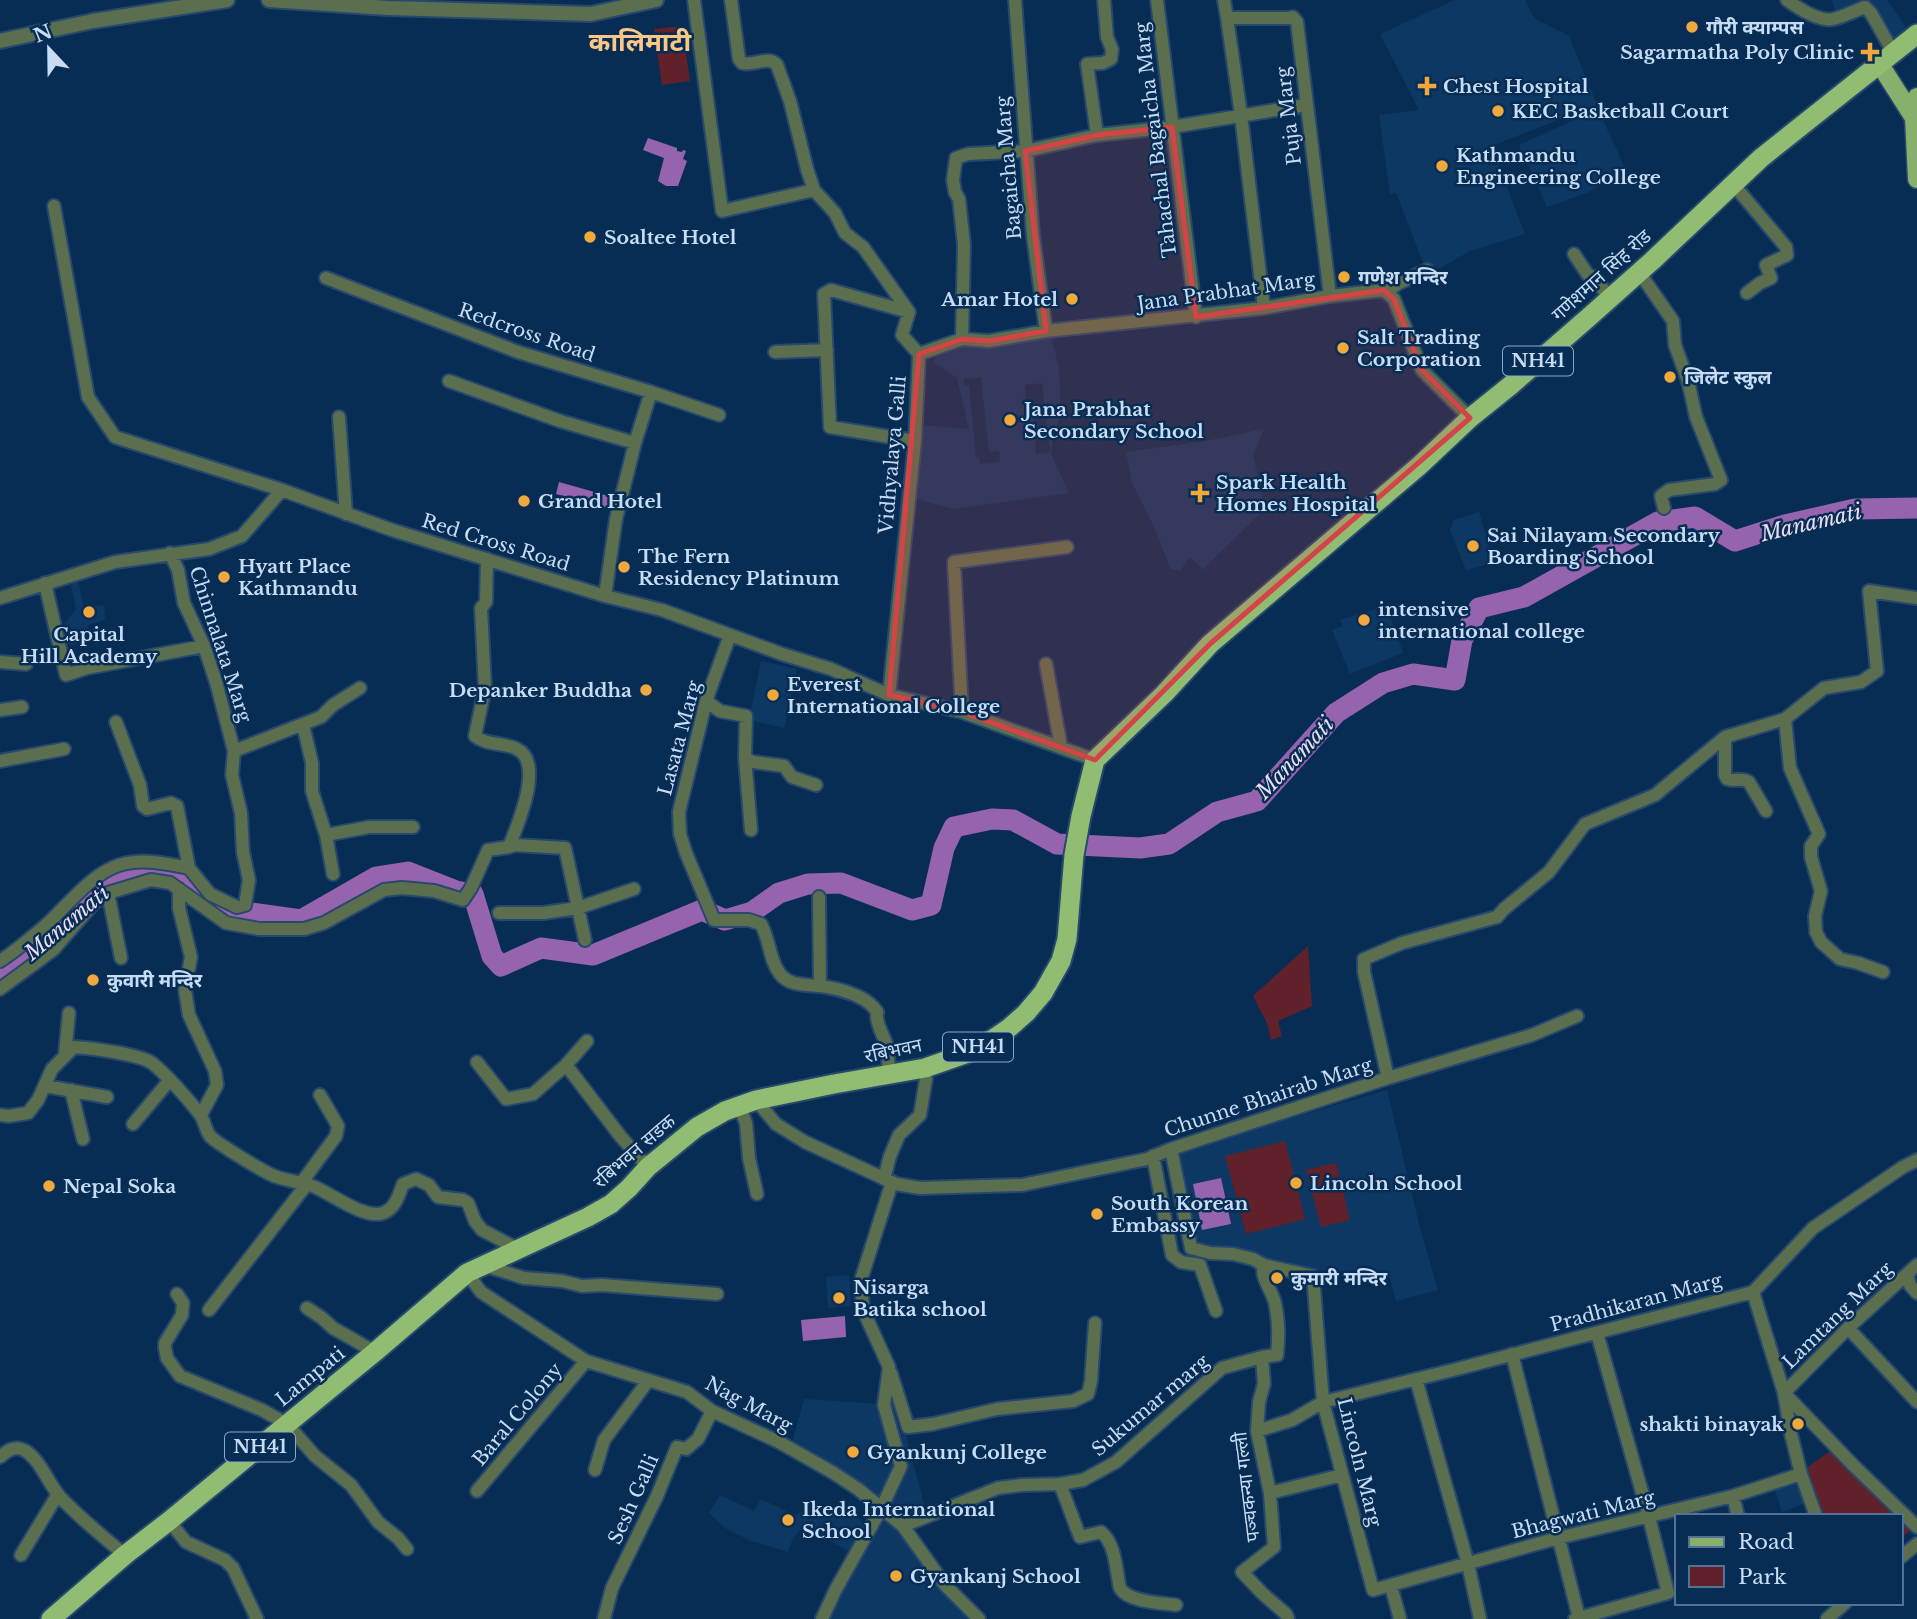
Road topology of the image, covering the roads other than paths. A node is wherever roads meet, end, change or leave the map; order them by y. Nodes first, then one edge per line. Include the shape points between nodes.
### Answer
1 (227, 0) edge
2 (269, 0) edge
3 (656, 0) edge
4 (694, 0) edge
5 (731, 0) edge
6 (1015, 0) edge
7 (1104, 0) edge
8 (1157, 0) edge
9 (1224, 0) edge
10 (1787, 0) edge
11 (304, 1) edge
12 (321, 2) edge
13 (1227, 18) junction
14 (1917, 34) edge
15 (0, 41) edge
16 (1886, 58) junction
17 (1917, 97) edge
18 (1306, 105) junction
19 (1241, 115) junction
20 (1914, 118) junction
21 (1172, 127) junction
22 (1097, 135) junction
23 (1025, 152) junction
24 (1917, 179) edge
25 (1734, 185) junction
26 (814, 190) junction
27 (54, 206) dead end
28 (1574, 254) dead end
29 (1427, 270) dead end
30 (1639, 272) junction
31 (326, 278) dead end
32 (1387, 292) junction
33 (1747, 293) dead end
34 (1330, 296) junction
35 (1610, 298) junction
36 (1264, 308) junction
37 (908, 312) junction
38 (1196, 317) junction
39 (1046, 331) junction
40 (962, 339) junction
41 (827, 349) junction
42 (775, 352) dead end
43 (919, 354) junction
44 (449, 381) dead end
45 (651, 392) junction
46 (719, 415) dead end
47 (339, 416) dead end
48 (1470, 418) junction
49 (915, 441) junction
50 (635, 443) junction
51 (282, 490) junction
52 (1664, 508) dead end
53 (346, 514) junction
54 (1067, 547) dead end
55 (170, 553) junction
56 (488, 559) junction
57 (45, 583) junction
58 (605, 596) junction
59 (0, 598) edge
60 (1917, 598) edge
61 (730, 635) junction
62 (204, 646) junction
63 (0, 662) edge
64 (26, 664) dead end
65 (1046, 664) dead end
66 (360, 688) dead end
67 (889, 695) junction
68 (706, 701) junction
69 (22, 707) dead end
70 (0, 710) edge
71 (962, 712) junction
72 (1785, 719) junction
73 (116, 722) dead end
74 (301, 726) junction
75 (1725, 737) junction
76 (1060, 747) junction
77 (64, 749) dead end
78 (234, 751) junction
79 (745, 758) junction
80 (1095, 760) junction
81 (0, 761) edge
82 (817, 785) dead end
83 (1766, 811) dead end
84 (413, 827) dead end
85 (751, 830) dead end
86 (326, 835) junction
87 (509, 847) junction
88 (189, 868) junction
89 (333, 874) dead end
90 (179, 889) junction
91 (634, 889) dead end
92 (108, 892) junction
93 (819, 897) dead end
94 (578, 908) junction
95 (499, 913) dead end
96 (585, 940) dead end
97 (121, 958) dead end
98 (0, 961) edge
99 (1883, 972) dead end
100 (820, 986) junction
101 (0, 989) edge
102 (69, 1013) dead end
103 (1577, 1016) dead end
104 (587, 1041) dead end
105 (65, 1054) junction
106 (477, 1062) dead end
107 (566, 1066) junction
108 (925, 1068) junction
109 (889, 1075) junction
110 (1388, 1078) junction
111 (169, 1081) junction
112 (45, 1086) junction
113 (71, 1090) junction
114 (320, 1095) dead end
115 (107, 1097) dead end
116 (747, 1103) junction
117 (0, 1115) edge
118 (201, 1115) junction
119 (133, 1124) dead end
120 (83, 1139) dead end
121 (1171, 1149) junction
122 (1153, 1157) junction
123 (1917, 1160) edge
124 (648, 1167) junction
125 (890, 1181) junction
126 (304, 1183) junction
127 (757, 1194) dead end
128 (518, 1249) junction
129 (1264, 1265) junction
130 (475, 1269) junction
131 (1912, 1269) edge
132 (1754, 1292) junction
133 (1917, 1293) edge
134 (177, 1294) dead end
135 (718, 1294) dead end
136 (307, 1308) dead end
137 (209, 1310) dead end
138 (1216, 1311) dead end
139 (1095, 1324) dead end
140 (1847, 1328) junction
141 (1597, 1333) junction
142 (375, 1352) junction
143 (1512, 1354) junction
144 (1262, 1357) junction
145 (586, 1361) junction
146 (889, 1367) junction
147 (1416, 1379) junction
148 (648, 1381) junction
149 (1784, 1393) junction
150 (1323, 1402) junction
151 (1917, 1402) edge
152 (712, 1411) junction
153 (288, 1424) junction
154 (1256, 1431) junction
155 (0, 1457) edge
156 (594, 1470) dead end
157 (1801, 1474) junction
158 (1342, 1475) junction
159 (1060, 1484) junction
160 (477, 1491) dead end
161 (1270, 1493) junction
162 (58, 1494) junction
163 (1733, 1496) junction
164 (881, 1509) junction
165 (1738, 1514) edge
166 (1814, 1514) edge
167 (1649, 1517) junction
168 (169, 1521) junction
169 (902, 1526) junction
170 (1917, 1527) edge
171 (1558, 1538) junction
172 (1917, 1544) edge
173 (407, 1549) dead end
174 (21, 1555) dead end
175 (125, 1555) junction
176 (1903, 1555) edge
177 (1468, 1564) junction
178 (1391, 1586) junction
179 (1373, 1590) joint
180 (1176, 1605) dead end
181 (1842, 1605) edge
182 (1577, 1618) edge
183 (51, 1619) edge
184 (257, 1619) edge
185 (604, 1619) edge
186 (822, 1619) edge
187 (979, 1619) edge
188 (1288, 1619) edge
189 (1400, 1619) edge
190 (1480, 1619) edge
191 (1827, 1619) edge

1 - 15 street
2 - 11 street
3 - 12 street via 592,14
4 - 26 street via 722,211
5 - 26 street via 739,59 749,65 770,59 777,65
6 - 23 street, Bagaicha Marg
7 - 22 street via 1111,59 1087,64
8 - 21 street, Tahachal Bagaicha Marg
9 - 13 street
10 - 16 street via 1830,20 1865,7
11 - 12 street
13 - 18 street, Puja Marg via 1293,17
13 - 19 street
14 - 16 highway, गणेशमान सिंह रोड / NH41
16 - 20 main road
16 - 25 highway, गणेशमान सिंह रोड / NH41
17 - 20 main road
18 - 19 street
18 - 34 street, Puja Marg
19 - 21 street
19 - 36 street
20 - 24 main road
21 - 22 street
21 - 38 street, Tahachal Bagaicha Marg
22 - 23 street
23 - 39 street, Bagaicha Marg
23 - 40 street via 956,158 953,180 964,245
25 - 30 highway, गणेशमान सिंह रोड / NH41
25 - 33 street via 1786,247 1787,255 1766,265 1771,278
26 - 37 street via 835,212 845,233 863,247
27 - 51 street, Red Cross Road via 88,397 115,437
28 - 35 street
29 - 32 street
30 - 35 highway, गणेशमान सिंह रोड / NH41
30 - 52 street via 1673,321 1675,345 1696,417 1721,480 1669,490 1661,496
31 - 45 street, Redcross Road via 518,352
32 - 34 street, Jana Prabhat Marg
32 - 48 street via 1394,299 1422,370
34 - 36 street, Jana Prabhat Marg
35 - 48 highway, गणेशमान सिंह रोड / NH41
36 - 38 street, Jana Prabhat Marg
37 - 41 street via 827,291
37 - 43 street, Vidhyalaya Galli via 902,335
38 - 39 street, Jana Prabhat Marg
39 - 40 street, Jana Prabhat Marg via 989,341
40 - 43 street, Jana Prabhat Marg
41 - 42 street
41 - 49 street via 830,427
43 - 49 street, Vidhyalaya Galli
44 - 50 street
45 - 46 street, Redcross Road
45 - 50 street
47 - 53 street
48 - 80 highway, गणेशमान सिंह रोड / NH41 via 1210,645
49 - 67 street, Vidhyalaya Galli
50 - 58 street via 616,519
51 - 53 street, Red Cross Road
51 - 55 street via 242,536 209,549
53 - 56 street, Red Cross Road
54 - 71 street via 954,562
55 - 57 street via 115,562
55 - 62 street, Chinnalata Marg via 184,603
56 - 58 street, Red Cross Road
56 - 87 street via 486,602 481,608 485,688 475,736 516,748 524,753 530,769
57 - 59 street
57 - 62 street via 66,675
58 - 61 street, Red Cross Road via 662,610
60 - 72 street, Chunne Bhairab Marg via 1869,591 1877,671 1861,681 1824,688
61 - 67 street, Red Cross Road via 831,669
61 - 68 street, Lasata Marg
62 - 78 street, Chinnalata Marg
63 - 64 street
65 - 76 street
66 - 74 street
67 - 71 street, Red Cross Road
68 - 79 street via 720,711 746,716
68 - 100 street, Lasata Marg via 679,812 680,834 702,892 714,920 761,924 780,974 796,985
69 - 70 street
71 - 76 street, Red Cross Road
72 - 75 street, Chunne Bhairab Marg
72 - 99 street via 1790,768 1819,834 1811,846 1821,891 1816,932 1821,943 1840,959
73 - 88 street, Chinnalata Marg via 140,785 143,806 177,806
74 - 78 street
74 - 86 street via 312,763 312,791
75 - 83 street via 1727,779 1749,782
75 - 110 street, Chunne Bhairab Marg via 1655,795 1585,824 1549,873 1497,917 1402,943 1364,959
76 - 80 street, Red Cross Road
77 - 81 street
78 - 88 street, Chinnalata Marg via 233,775 249,880 246,905 237,907 210,894
79 - 82 street via 785,766 792,777
79 - 85 street
80 - 108 highway, रबिभवन / NH41 via 1074,855 1061,961 1043,993 1009,1028 965,1054
84 - 86 street via 369,827
86 - 89 street
87 - 90 street via 488,850 463,900 434,891 384,890 304,929 226,923
87 - 94 street via 565,848
88 - 98 street via 154,861 118,866 88,883
90 - 92 street via 151,880
90 - 118 street via 191,957 185,990 189,1015 217,1085
91 - 94 street
92 - 97 street
92 - 101 street via 53,950
93 - 100 street
94 - 95 street
94 - 96 street
100 - 109 street via 867,1001 877,1012 887,1045
102 - 105 street
103 - 110 street via 1532,1035
104 - 107 street
105 - 111 street via 74,1047 94,1048 142,1059
105 - 112 street
106 - 107 street via 506,1099 533,1094
107 - 124 street
108 - 109 highway, रबिभवन / NH41
108 - 125 street via 920,1115 894,1144
109 - 116 highway, रबिभवन / NH41
110 - 121 street, Chunne Bhairab Marg
111 - 118 street
111 - 119 street
112 - 113 street
112 - 117 street via 28,1113
113 - 115 street
113 - 120 street
114 - 126 street via 338,1126
116 - 124 highway, रबिभवन सडक / NH41 via 697,1127
116 - 125 street, Chunne Bhairab Marg via 796,1136
116 - 127 street via 749,1158
118 - 126 street via 210,1137 271,1175
121 - 122 street, Chunne Bhairab Marg
121 - 129 street, Lincoln Marg via 1191,1248 1233,1254
122 - 125 street, Chunne Bhairab Marg via 1022,1185 930,1189
122 - 138 street via 1172,1255 1181,1262 1200,1265
123 - 132 street via 1813,1228
124 - 128 highway, रबिभवन सडक / NH41 via 611,1204
125 - 146 street via 862,1280 863,1310
126 - 128 street via 358,1211 376,1214 394,1206 403,1184 416,1179 429,1185 438,1197 468,1203 482,1230
126 - 137 street
128 - 130 highway, रबिभवन सडक / NH41
129 - 144 street via 1280,1330 1277,1356
129 - 150 street, Lincoln Marg via 1313,1276
130 - 135 street via 582,1286
130 - 142 highway, Lampati / NH41
130 - 145 street, Nag Marg via 481,1292
131 - 133 street via 1910,1284
131 - 140 street, Lamtang Marg
132 - 141 street, Pradhikaran Marg
132 - 149 street
134 - 153 street via 183,1303 182,1315 164,1348 180,1376
136 - 142 street
139 - 146 street via 1088,1394 1073,1401 997,1409 908,1427
140 - 149 street, Lamtang Marg
140 - 151 street
141 - 143 street, Pradhikaran Marg
141 - 167 street
142 - 153 highway, Lampati / NH41
143 - 147 street, Pradhikaran Marg
143 - 171 street
144 - 154 street, पञ्चकन्या गल्ली via 1264,1384
144 - 159 street, Sukumar marg via 1223,1368 1116,1462 1083,1480
145 - 148 street, Nag Marg
145 - 160 street, Baral Colony
146 - 164 street via 884,1405 901,1466
147 - 150 street, Pradhikaran Marg
147 - 177 street
148 - 152 street, Nag Marg via 687,1392
148 - 156 street via 604,1440
149 - 157 street
149 - 170 street
150 - 154 street, Pradhikaran Marg via 1293,1420
150 - 158 street, Lincoln Marg
152 - 164 street, Nag Marg via 832,1472
152 - 185 street, Sesh Galli via 698,1439 686,1449 677,1447 612,1588
153 - 168 highway, Lampati / NH41
153 - 173 street via 315,1456 351,1485 378,1522
154 - 161 street, पञ्चकन्या गल्ली
155 - 162 street via 9,1449 25,1450
157 - 163 street, Bhagwati Marg
157 - 166 street
158 - 161 street
158 - 179 street, Lincoln Marg
159 - 169 street, Sukumar marg via 998,1488
159 - 180 street via 1080,1536 1101,1532 1108,1538 1123,1593
161 - 188 street, पञ्चकन्या गल्ली via 1275,1547 1242,1572
162 - 174 street
162 - 175 street
163 - 165 street
163 - 167 street, Bhagwati Marg
164 - 169 street, Nag Marg
164 - 186 street
167 - 171 street, Bhagwati Marg
167 - 182 street via 1668,1593
168 - 175 highway, Lampati / NH41
168 - 184 street via 186,1542 233,1568
169 - 187 street, Nag Marg via 945,1585
171 - 177 street, Bhagwati Marg
171 - 182 street
172 - 176 street
175 - 183 highway, Lampati / NH41
177 - 178 street, Bhagwati Marg
177 - 190 street
178 - 179 street, Bhagwati Marg
178 - 189 street
181 - 191 street

